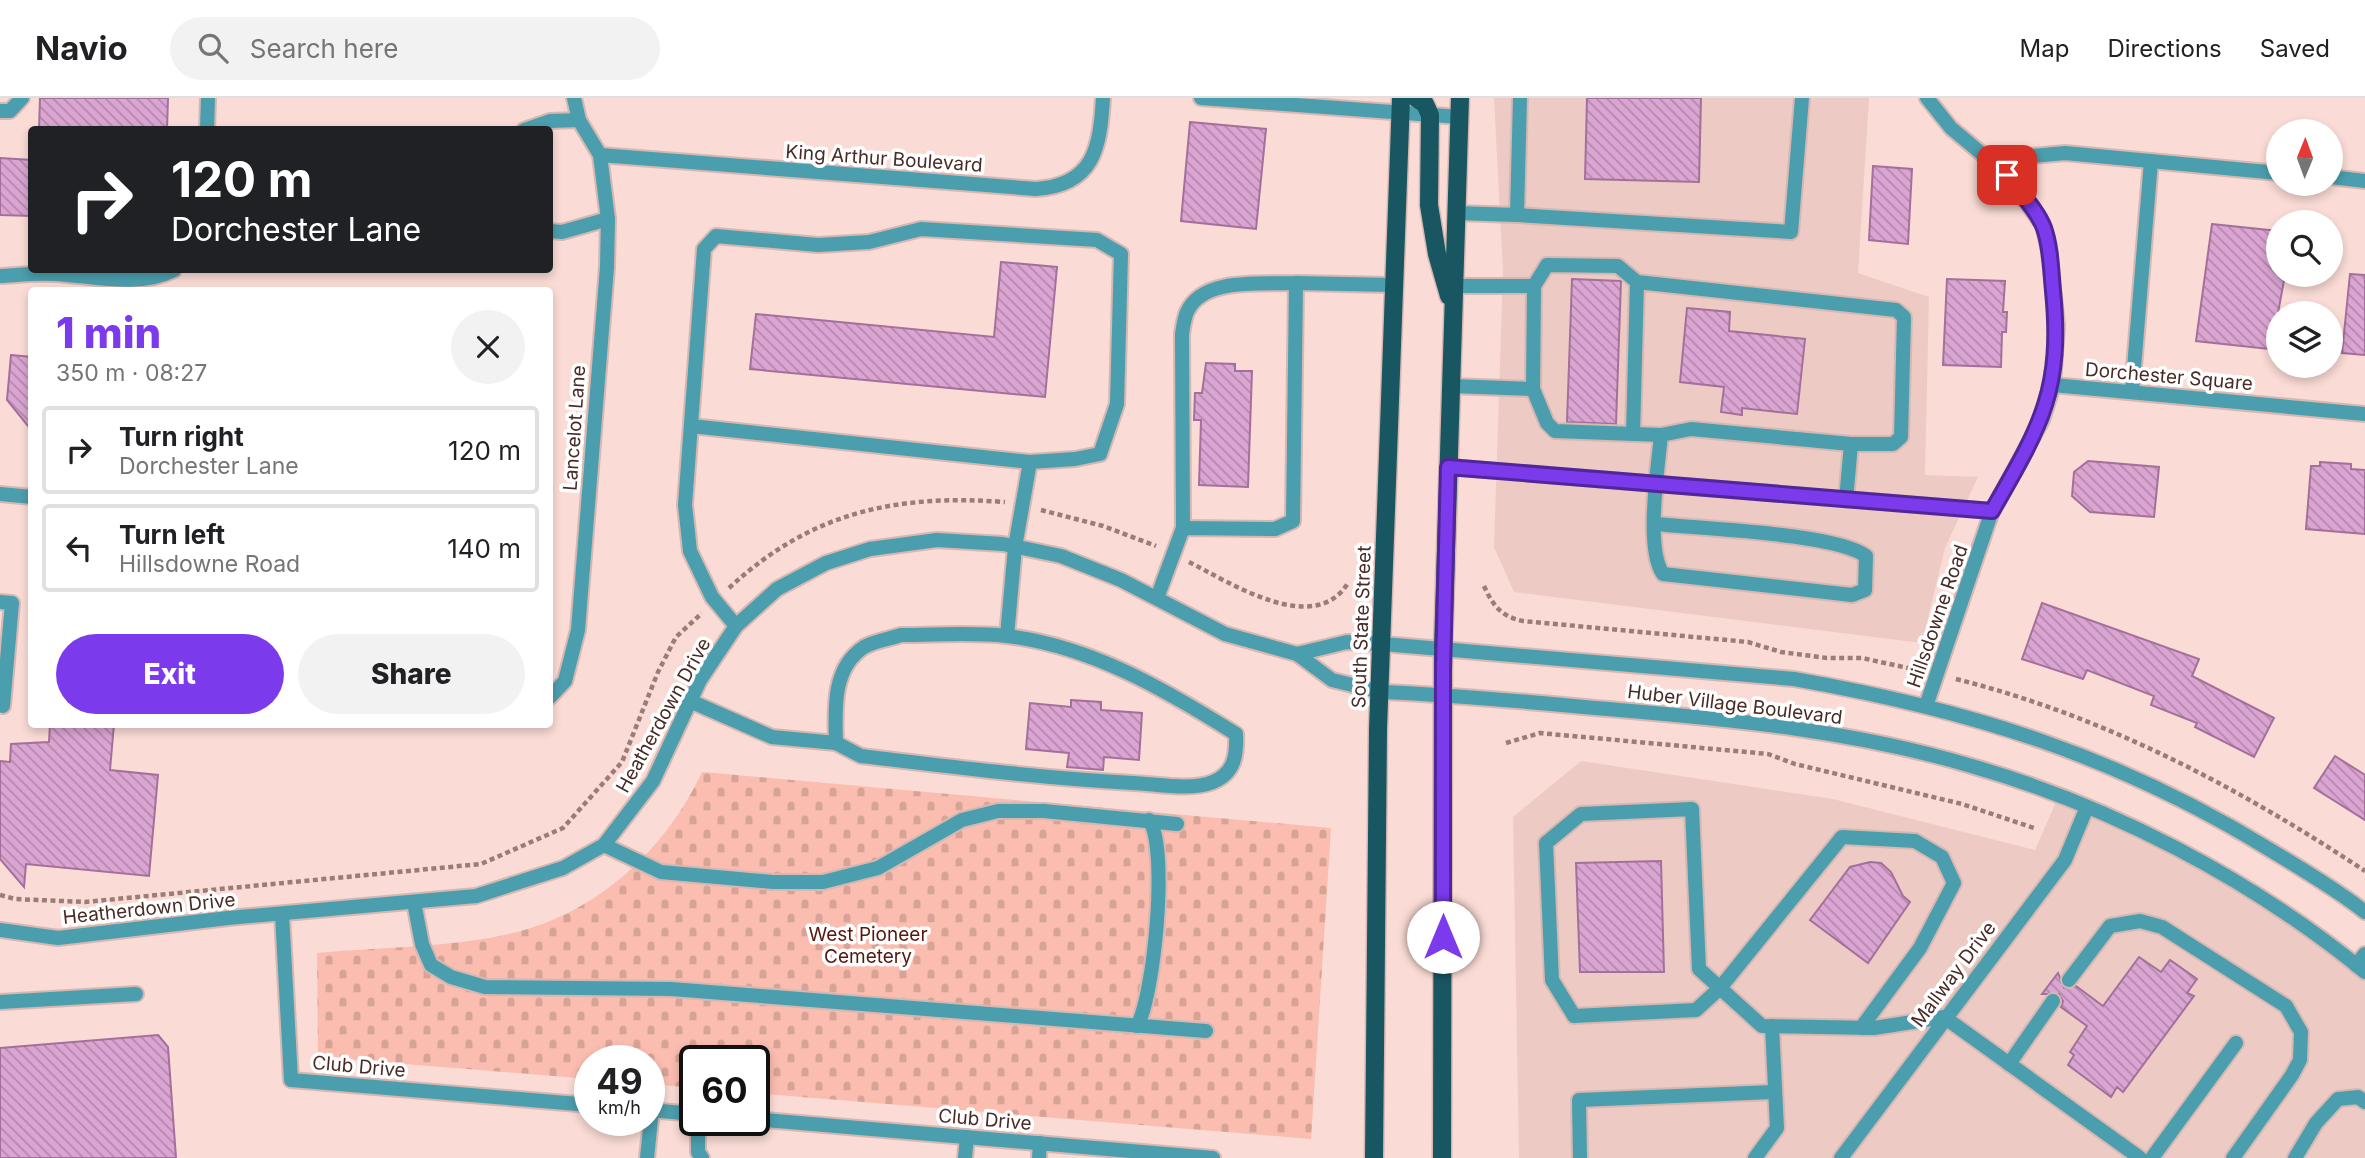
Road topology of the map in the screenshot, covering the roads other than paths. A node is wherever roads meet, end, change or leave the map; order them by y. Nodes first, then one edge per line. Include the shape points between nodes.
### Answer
1 (22, 98) edge
2 (208, 98) edge
3 (574, 98) edge
4 (1103, 98) edge
5 (1201, 98) edge
6 (1416, 98) edge
7 (1460, 98) edge
8 (1520, 98) edge
9 (1802, 98) edge
10 (1927, 98) edge
11 (1401, 106) edge
12 (0, 111) edge
13 (1430, 116) junction
14 (1460, 117) junction
15 (579, 120) junction
16 (207, 126) edge
17 (536, 126) edge
18 (600, 155) junction
19 (2151, 161) junction
20 (2266, 172) edge
21 (2007, 175) junction
22 (2343, 178) edge
23 (2365, 180) edge
24 (1457, 213) junction
25 (1517, 215) junction
26 (608, 219) junction
27 (553, 232) edge
28 (168, 273) edge
29 (0, 276) edge
30 (1637, 282) junction
31 (1296, 283) junction
32 (1393, 285) junction
33 (1454, 286) junction
34 (1534, 286) junction
35 (1455, 316) junction
36 (2053, 385) junction
37 (1451, 386) junction
38 (1533, 389) junction
39 (2132, 392) junction
40 (2365, 414) edge
41 (691, 426) junction
42 (1633, 435) junction
43 (1661, 435) junction
44 (1851, 444) junction
45 (1030, 462) junction
46 (1448, 467) junction
47 (1656, 485) junction
48 (0, 494) edge
49 (28, 497) edge
50 (1846, 500) junction
51 (1992, 511) junction
52 (1656, 524) junction
53 (1183, 528) junction
54 (1015, 547) junction
55 (1157, 598) junction
56 (0, 602) edge
57 (736, 626) junction
58 (1007, 636) junction
59 (1383, 645) junction
60 (1443, 648) junction
61 (1297, 654) junction
62 (1381, 692) junction
63 (553, 694) edge
64 (1443, 695) junction
65 (690, 701) junction
66 (4, 705) dead end
67 (1927, 706) junction
68 (836, 743) junction
69 (2087, 807) junction
70 (1149, 820) junction
71 (1177, 824) dead end
72 (604, 845) junction
73 (414, 902) junction
74 (2365, 912) edge
75 (282, 914) junction
76 (0, 930) edge
77 (2362, 964) edge
78 (2068, 980) dead end
79 (1720, 988) junction
80 (136, 994) dead end
81 (2053, 1001) dead end
82 (0, 1002) edge
83 (1944, 1017) junction
84 (1137, 1026) junction
85 (1772, 1026) junction
86 (1861, 1028) junction
87 (1206, 1031) dead end
88 (2236, 1043) dead end
89 (2009, 1064) junction
90 (1773, 1092) junction
91 (2365, 1102) edge
92 (574, 1104) edge
93 (770, 1120) edge
94 (649, 1136) edge
95 (698, 1136) edge
96 (967, 1137) junction
97 (1040, 1151) edge
98 (698, 1156) edge
99 (647, 1158) edge
100 (965, 1158) edge
101 (1213, 1158) edge
102 (1374, 1158) edge
103 (1442, 1158) edge
104 (1580, 1158) edge
105 (1755, 1158) edge
106 (1841, 1158) edge
107 (2140, 1158) edge
108 (2152, 1158) edge
109 (2233, 1158) edge
110 (2295, 1158) edge

1 - 12 street via 10,111
2 - 16 street
3 - 15 street
4 - 18 street, King Arthur Boulevard via 1098,145 1089,164 1072,181 1056,187
5 - 11 street
6 - 13 main road
7 - 14 main road
8 - 25 street
9 - 25 street via 1791,232
10 - 21 street, Hillsdowne Road via 1951,128
11 - 13 street
11 - 32 main road, South State Street
13 - 14 street
13 - 35 main road via 1429,205
14 - 24 main road
15 - 17 street
15 - 18 street
18 - 26 street, Lancelot Lane
19 - 20 street
19 - 21 street via 2066,153 2031,156
19 - 39 street
21 - 36 street, Hillsdowne Road via 2043,225 2049,251 2057,325
22 - 23 street
24 - 25 street
24 - 33 main road
26 - 27 street
26 - 63 street, Lancelot Lane via 578,629 565,681
28 - 29 street via 107,279
30 - 34 street via 1618,266 1547,265
30 - 42 street
30 - 44 street via 1901,313 1901,437 1894,444
31 - 32 street
31 - 53 street via 1226,286 1201,296 1187,311 1182,334
31 - 53 street via 1293,521 1275,529
32 - 59 main road, South State Street
33 - 34 street
33 - 35 main road
34 - 38 street
35 - 37 main road
36 - 39 street, Dorchester Square
36 - 51 street, Hillsdowne Road via 2042,420
37 - 38 street
37 - 46 main road
38 - 42 street via 1555,431
39 - 40 street, Dorchester Square
41 - 45 street
41 - 45 street via 704,249 716,236 818,245 869,242 921,229 1097,240 1121,254 1117,404 1100,454
41 - 57 street via 685,505 690,551 712,597
42 - 43 street
43 - 44 street via 1691,429
43 - 47 street
44 - 50 street
45 - 54 street
46 - 47 street
46 - 60 main road
47 - 50 street
47 - 52 street
48 - 49 street
50 - 51 street
51 - 67 street, Hillsdowne Road
52 - 52 street via 1655,562 1663,574 1853,595 1864,590 1867,556 1854,547
53 - 55 street
54 - 55 street, Heatherdown Drive via 1061,556
54 - 57 street, Heatherdown Drive via 937,540 870,549 826,563 777,589
54 - 58 street
55 - 61 street, Heatherdown Drive via 1225,634
56 - 66 street via 12,603
57 - 65 street, Heatherdown Drive
58 - 68 street via 901,635 865,646 844,664 835,707
58 - 68 street via 1084,652 1195,709 1236,734 1237,757 1230,770 1213,782 1178,786 1042,778 861,756
59 - 60 street, Huber Village Boulevard
59 - 61 street, Heatherdown Drive via 1347,642
59 - 62 main road, South State Street
60 - 64 main road
60 - 67 street, Huber Village Boulevard via 1794,679
61 - 62 street, Heatherdown Drive via 1332,680
62 - 64 street, Huber Village Boulevard
62 - 102 main road, South State Street
64 - 69 street, Huber Village Boulevard via 1788,725 1969,765
64 - 103 main road
65 - 68 street via 772,737
65 - 72 street, Heatherdown Drive via 653,782
67 - 74 street, Huber Village Boulevard via 2077,751 2251,838
69 - 77 street, Huber Village Boulevard via 2227,878
69 - 83 street, Mallway Drive via 2065,860
70 - 71 street
70 - 72 street via 998,811 962,820 878,868 823,882 661,872
70 - 84 street via 1159,844 1159,869 1149,995
72 - 73 street, Heatherdown Drive via 530,881 476,897
73 - 75 street, Heatherdown Drive
73 - 84 street via 431,965 451,977 485,987 671,989
75 - 76 street, Heatherdown Drive via 58,938
75 - 92 street, Club Drive via 291,1080
78 - 109 street via 2110,926 2140,921 2162,927 2286,1006 2301,1032 2300,1060
79 - 79 street via 1699,969 1692,808 1581,814 1546,842 1552,980 1574,1016 1696,1010
79 - 85 street via 1762,1026
79 - 86 street via 1842,836 1915,841 1942,858 1954,883 1920,948
80 - 82 street
81 - 89 street
83 - 86 street
83 - 89 street
83 - 106 street, Mallway Drive
84 - 87 street
85 - 86 street
85 - 90 street
88 - 108 street
89 - 107 street
90 - 104 street via 1579,1100
90 - 105 street via 1777,1128
91 - 110 street via 2358,1097 2339,1099 2316,1123
93 - 96 street, Club Drive
94 - 99 street
95 - 98 street
96 - 97 street, Club Drive
96 - 100 street
97 - 101 street, Club Drive

